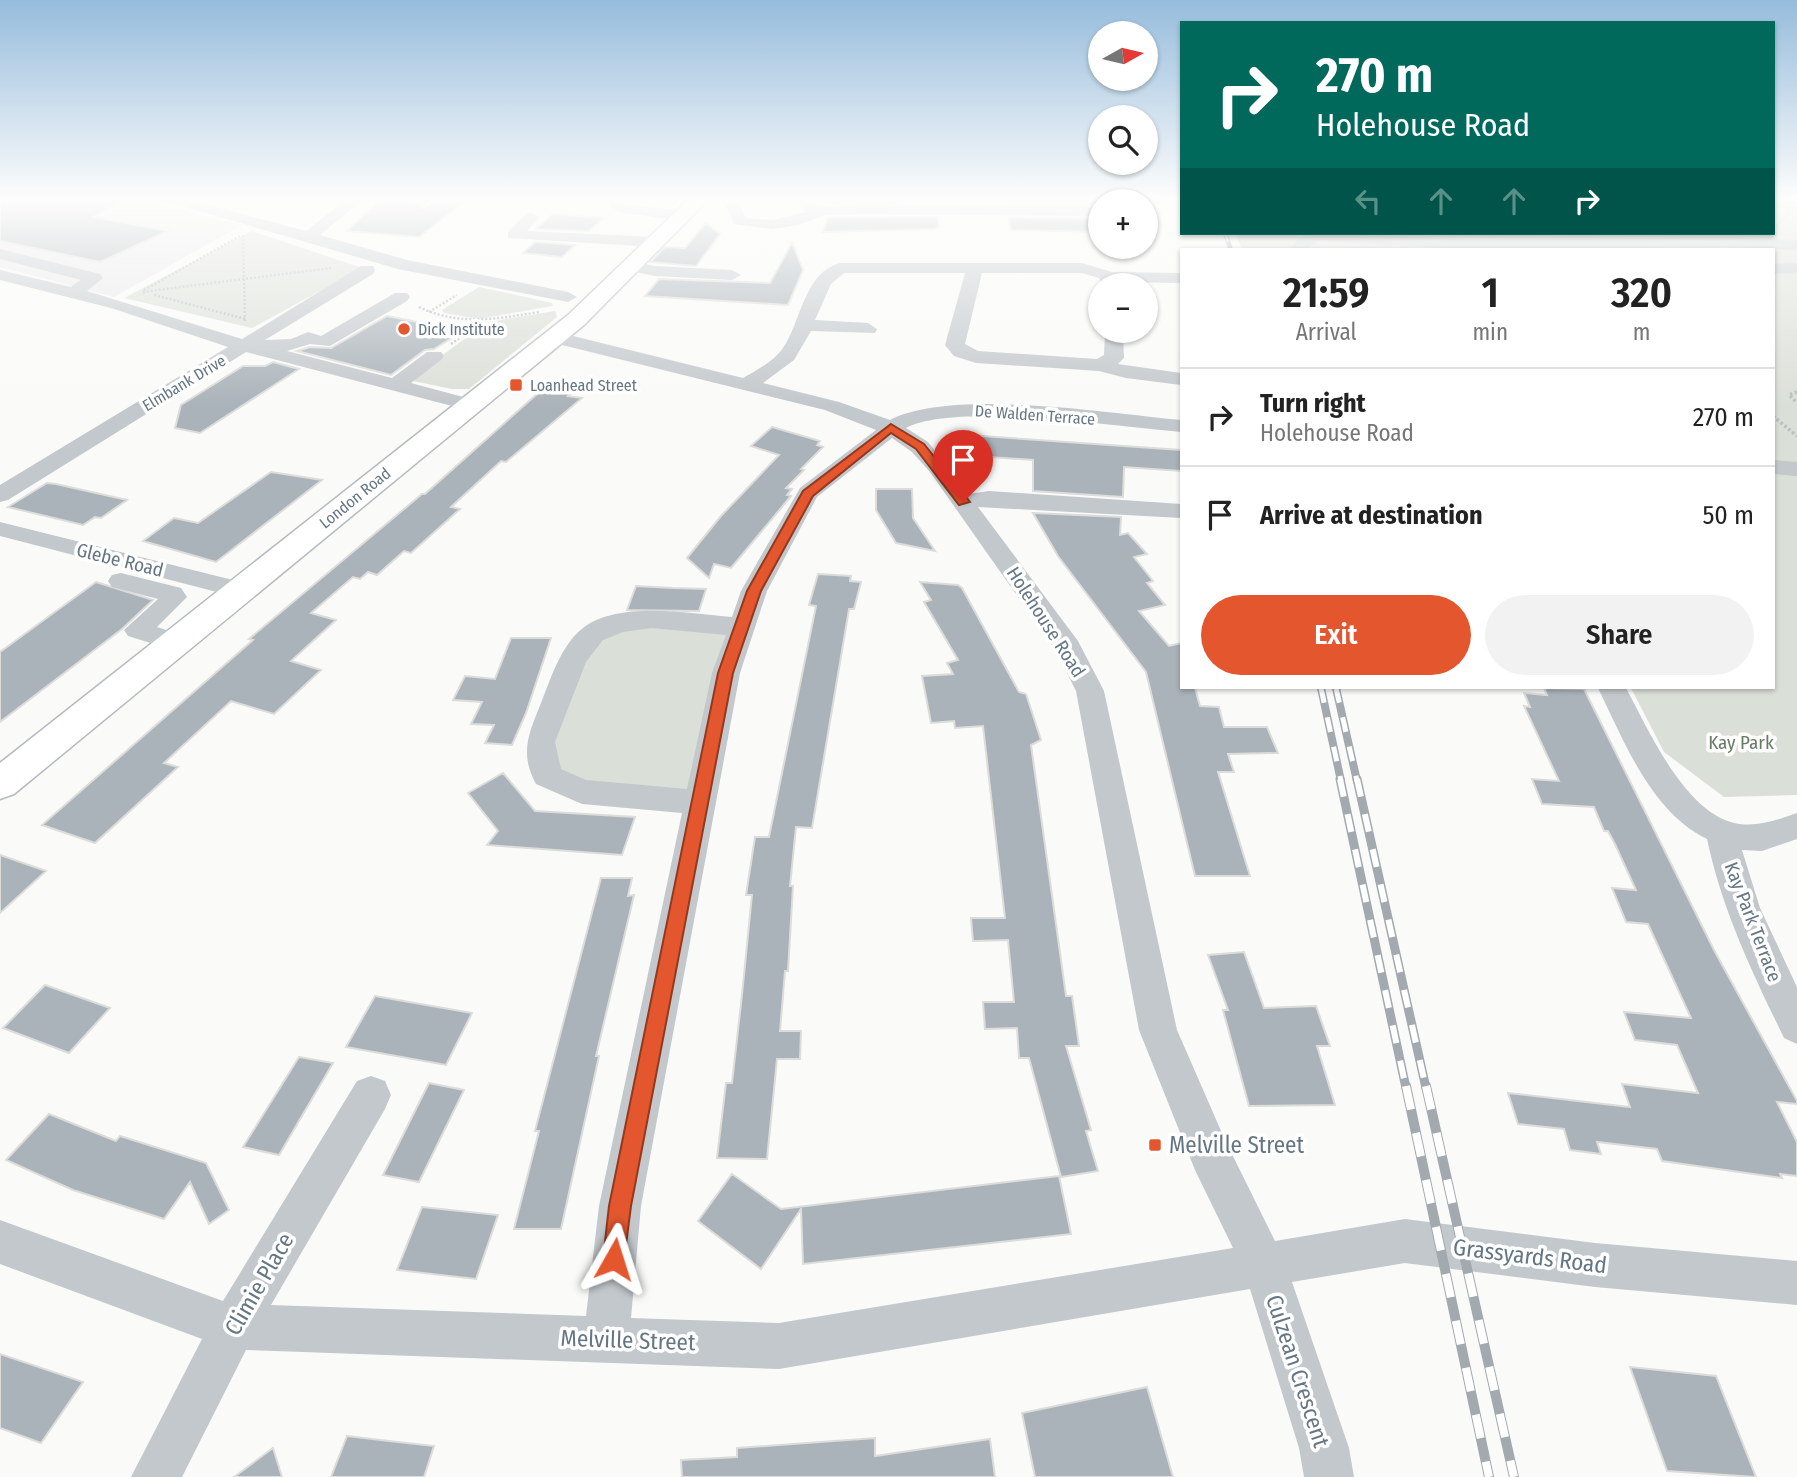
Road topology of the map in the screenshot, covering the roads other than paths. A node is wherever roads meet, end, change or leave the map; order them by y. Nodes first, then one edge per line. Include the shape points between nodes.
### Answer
1 (55, 268) edge
2 (413, 268) edge
3 (629, 268) edge
4 (640, 268) edge
5 (975, 268) junction
6 (1797, 268) edge
7 (1775, 269) edge
8 (367, 270) dead end
9 (1093, 273) edge
10 (0, 275) edge
11 (732, 275) dead end
12 (1180, 278) edge
13 (1158, 279) edge
14 (74, 293) junction
15 (401, 297) road end
16 (566, 318) junction
17 (805, 325) junction
18 (868, 329) dead end
19 (1114, 343) edge
20 (245, 346) junction
21 (434, 356) road end
22 (1100, 365) junction
23 (1180, 379) edge
24 (746, 385) junction
25 (394, 386) junction
26 (471, 405) junction
27 (1180, 426) edge
28 (891, 428) junction
29 (1775, 467) edge
30 (1797, 469) edge
31 (0, 495) edge
32 (963, 502) junction
33 (1180, 511) edge
34 (0, 529) edge
35 (97, 554) junction
36 (240, 590) junction
37 (741, 627) junction
38 (176, 642) junction
39 (1613, 689) edge
40 (0, 784) edge
41 (699, 802) junction
42 (1797, 826) edge
43 (1723, 833) junction
44 (1797, 1026) edge
45 (371, 1095) dead end
46 (0, 1242) edge
47 (1264, 1265) junction
48 (1797, 1283) edge
49 (233, 1327) junction
50 (606, 1339) junction
51 (156, 1477) edge
52 (1329, 1477) edge

1 - 14 street via 94,278
2 - 16 street, Holehouse Road
3 - 16 main road, London Road
4 - 11 street
5 - 9 street via 1082,268
5 - 17 street via 840,268 827,274
5 - 22 street via 955,345 961,352 976,357
6 - 7 street
8 - 20 street, Elmbank Drive
10 - 14 street
12 - 13 street
14 - 20 street
15 - 20 street via 323,342 308,338 295,345
16 - 24 street, Holehouse Road
16 - 26 main road, London Road
17 - 18 street
17 - 24 street via 787,356
19 - 22 street via 1114,358
20 - 25 street
20 - 31 street, Elmbank Drive
21 - 25 street
22 - 23 street
24 - 28 street, Holehouse Road via 832,406
25 - 26 street
26 - 36 main road, London Road
27 - 28 street, De Walden Terrace via 946,411 912,417
28 - 32 street, Holehouse Road via 920,447
28 - 37 street, De Walden Terrace via 808,494 754,591
29 - 30 street
32 - 33 street via 989,498
32 - 47 street, Holehouse Road via 1068,648 1090,691 1158,1030 1210,1155
34 - 35 street, Glebe Road
35 - 36 street, Glebe Road
35 - 38 street via 76,569 172,594 169,603 137,631
36 - 38 main road, London Road
37 - 41 street, De Walden Terrace via 726,673
37 - 41 street via 651,619 618,624 593,635 573,659 540,742 547,776 582,792
38 - 40 main road, London Road
39 - 43 street via 1663,784 1691,815
41 - 50 street, De Walden Terrace via 620,1206
42 - 43 street via 1759,839
43 - 44 street, Kay Park Terrace via 1730,874
45 - 49 street, Climie Place
46 - 49 street, Melville Street
47 - 48 street, Grassyards Road via 1405,1241 1595,1265
47 - 50 street, Melville Street via 779,1346
47 - 52 street, Culzean Crescent via 1324,1448
49 - 50 street, Melville Street
49 - 51 street, Climie Place

